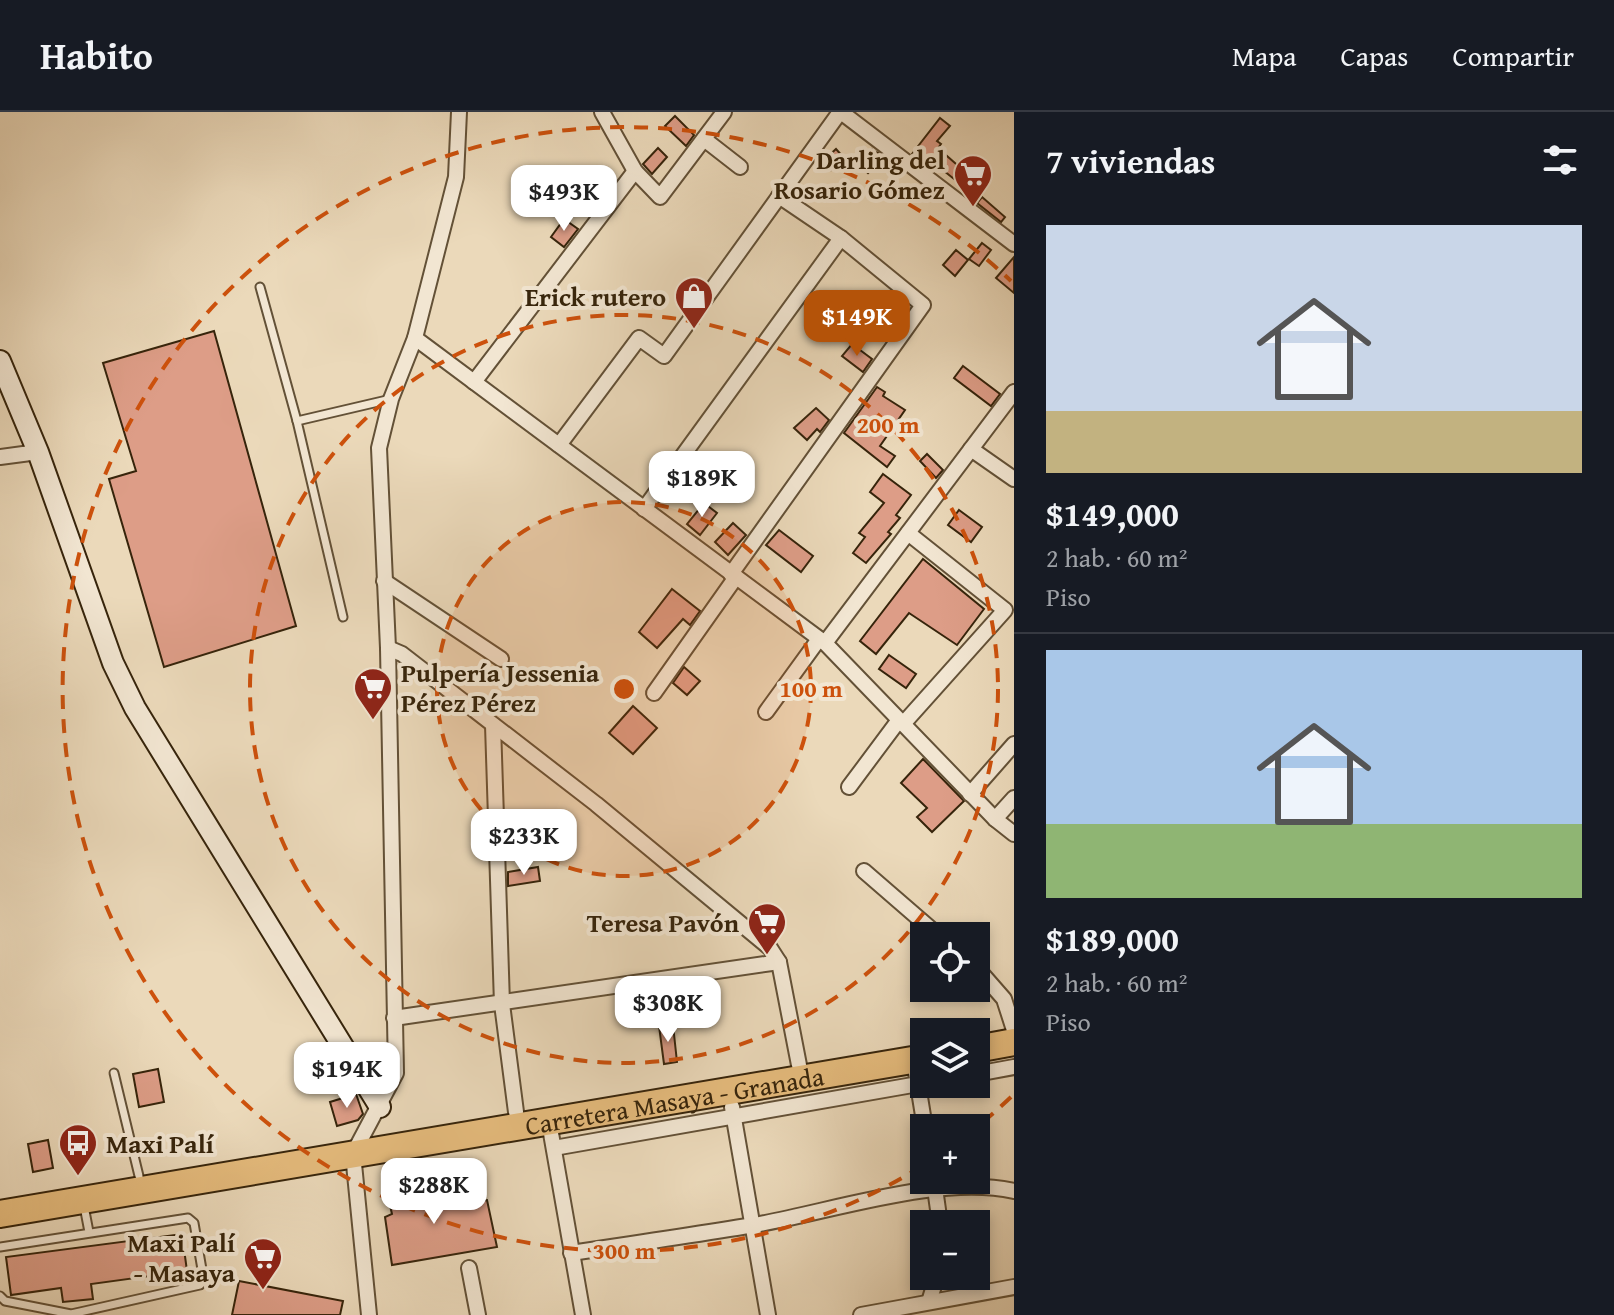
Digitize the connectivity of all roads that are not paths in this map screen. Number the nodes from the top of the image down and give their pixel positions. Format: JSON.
{"nodes":[{"id":1,"x":459,"y":112,"type":"edge"},
{"id":2,"x":602,"y":112,"type":"edge"},
{"id":3,"x":724,"y":112,"type":"edge"},
{"id":4,"x":840,"y":112,"type":"edge"},
{"id":5,"x":704,"y":139,"type":"junction"},
{"id":6,"x":740,"y":167,"type":"dead end"},
{"id":7,"x":635,"y":171,"type":"junction"},
{"id":8,"x":779,"y":196,"type":"junction"},
{"id":9,"x":841,"y":238,"type":"junction"},
{"id":10,"x":1014,"y":244,"type":"edge"},
{"id":11,"x":260,"y":287,"type":"dead end"},
{"id":12,"x":415,"y":338,"type":"junction"},
{"id":13,"x":0,"y":361,"type":"edge"},
{"id":14,"x":474,"y":382,"type":"junction"},
{"id":15,"x":1014,"y":392,"type":"edge"},
{"id":16,"x":391,"y":399,"type":"junction"},
{"id":17,"x":297,"y":421,"type":"junction"},
{"id":18,"x":559,"y":445,"type":"junction"},
{"id":19,"x":971,"y":449,"type":"junction"},
{"id":20,"x":38,"y":452,"type":"junction"},
{"id":21,"x":0,"y":457,"type":"edge"},
{"id":22,"x":1014,"y":479,"type":"edge"},
{"id":23,"x":644,"y":509,"type":"junction"},
{"id":24,"x":908,"y":533,"type":"junction"},
{"id":25,"x":734,"y":576,"type":"junction"},
{"id":26,"x":384,"y":581,"type":"junction"},
{"id":27,"x":343,"y":617,"type":"dead end"},
{"id":28,"x":822,"y":641,"type":"junction"},
{"id":29,"x":388,"y":648,"type":"junction"},
{"id":30,"x":501,"y":659,"type":"dead end"},
{"id":31,"x":654,"y":693,"type":"dead end"},
{"id":32,"x":766,"y":712,"type":"dead end"},
{"id":33,"x":901,"y":722,"type":"junction"},
{"id":34,"x":493,"y":725,"type":"junction"},
{"id":35,"x":1014,"y":744,"type":"edge"},
{"id":36,"x":849,"y":787,"type":"dead end"},
{"id":37,"x":970,"y":794,"type":"junction"},
{"id":38,"x":1014,"y":798,"type":"edge"},
{"id":39,"x":995,"y":819,"type":"junction"},
{"id":40,"x":1014,"y":834,"type":"edge"},
{"id":41,"x":864,"y":871,"type":"dead end"},
{"id":42,"x":923,"y":922,"type":"edge"},
{"id":43,"x":779,"y":962,"type":"junction"},
{"id":44,"x":990,"y":983,"type":"edge"},
{"id":45,"x":502,"y":1004,"type":"junction"},
{"id":46,"x":394,"y":1018,"type":"junction"},
{"id":47,"x":1014,"y":1030,"type":"edge"},
{"id":48,"x":990,"y":1034,"type":"edge"},
{"id":49,"x":1014,"y":1042,"type":"edge"},
{"id":50,"x":990,"y":1046,"type":"edge"},
{"id":51,"x":799,"y":1065,"type":"junction"},
{"id":52,"x":910,"y":1066,"type":"edge"},
{"id":53,"x":1014,"y":1067,"type":"edge"},
{"id":54,"x":910,"y":1068,"type":"edge"},
{"id":55,"x":990,"y":1071,"type":"edge"},
{"id":56,"x":114,"y":1073,"type":"dead end"},
{"id":57,"x":732,"y":1102,"type":"junction"},
{"id":58,"x":380,"y":1107,"type":"junction"},
{"id":59,"x":516,"y":1112,"type":"junction"},
{"id":60,"x":549,"y":1122,"type":"junction"},
{"id":61,"x":357,"y":1145,"type":"junction"},
{"id":62,"x":554,"y":1148,"type":"junction"},
{"id":63,"x":139,"y":1176,"type":"junction"},
{"id":64,"x":990,"y":1187,"type":"edge"},
{"id":65,"x":910,"y":1190,"type":"edge"},
{"id":66,"x":1014,"y":1191,"type":"edge"},
{"id":67,"x":0,"y":1200,"type":"edge"},
{"id":68,"x":83,"y":1200,"type":"junction"},
{"id":69,"x":0,"y":1214,"type":"edge"},
{"id":70,"x":754,"y":1225,"type":"junction"},
{"id":71,"x":89,"y":1232,"type":"junction"},
{"id":72,"x":0,"y":1247,"type":"edge"},
{"id":73,"x":571,"y":1253,"type":"junction"},
{"id":74,"x":469,"y":1268,"type":"dead end"},
{"id":75,"x":1014,"y":1287,"type":"edge"},
{"id":76,"x":933,"y":1290,"type":"edge"},
{"id":77,"x":0,"y":1296,"type":"edge"},
{"id":78,"x":929,"y":1302,"type":"junction"},
{"id":79,"x":369,"y":1315,"type":"edge"},
{"id":80,"x":478,"y":1315,"type":"edge"},
{"id":81,"x":583,"y":1315,"type":"edge"},
{"id":82,"x":768,"y":1315,"type":"edge"},
{"id":83,"x":861,"y":1315,"type":"edge"}],
"edges":[{"from":1,"to":12,"type":"street"},
{"from":2,"to":7,"type":"street"},
{"from":3,"to":5,"type":"street"},
{"from":4,"to":8,"type":"street"},
{"from":4,"to":10,"type":"street"},
{"from":5,"to":6,"type":"street"},
{"from":5,"to":7,"type":"street"},
{"from":7,"to":14,"type":"street"},
{"from":8,"to":9,"type":"street"},
{"from":8,"to":18,"type":"street"},
{"from":9,"to":23,"type":"street"},
{"from":9,"to":25,"type":"street"},
{"from":11,"to":17,"type":"lane"},
{"from":12,"to":14,"type":"street"},
{"from":12,"to":16,"type":"street"},
{"from":13,"to":20,"type":"street"},
{"from":14,"to":18,"type":"street"},
{"from":15,"to":19,"type":"street"},
{"from":16,"to":17,"type":"lane"},
{"from":16,"to":26,"type":"street"},
{"from":17,"to":27,"type":"lane"},
{"from":18,"to":23,"type":"street"},
{"from":19,"to":22,"type":"street"},
{"from":19,"to":24,"type":"street"},
{"from":20,"to":21,"type":"street"},
{"from":20,"to":58,"type":"street"},
{"from":23,"to":25,"type":"street"},
{"from":24,"to":28,"type":"street"},
{"from":24,"to":33,"type":"street"},
{"from":25,"to":28,"type":"street"},
{"from":25,"to":31,"type":"street"},
{"from":26,"to":29,"type":"street"},
{"from":26,"to":30,"type":"street"},
{"from":28,"to":32,"type":"street"},
{"from":28,"to":33,"type":"street"},
{"from":29,"to":34,"type":"street"},
{"from":29,"to":46,"type":"street"},
{"from":33,"to":36,"type":"street"},
{"from":33,"to":37,"type":"street"},
{"from":34,"to":43,"type":"street"},
{"from":34,"to":45,"type":"street"},
{"from":35,"to":37,"type":"street"},
{"from":37,"to":39,"type":"street"},
{"from":38,"to":39,"type":"street"},
{"from":39,"to":40,"type":"street"},
{"from":41,"to":42,"type":"street"},
{"from":43,"to":45,"type":"street"},
{"from":43,"to":51,"type":"street"},
{"from":44,"to":47,"type":"street"},
{"from":45,"to":46,"type":"street"},
{"from":45,"to":59,"type":"street"},
{"from":46,"to":58,"type":"street"},
{"from":47,"to":48,"type":"highway"},
{"from":49,"to":50,"type":"highway"},
{"from":51,"to":52,"type":"highway","name":"Carretera Masaya - Granada"},
{"from":51,"to":59,"type":"highway","name":"Carretera Masaya - Granada"},
{"from":53,"to":55,"type":"street"},
{"from":54,"to":57,"type":"highway","name":"Carretera Masaya - Granada"},
{"from":56,"to":63,"type":"lane"},
{"from":57,"to":60,"type":"highway","name":"Carretera Masaya - Granada"},
{"from":57,"to":62,"type":"street"},
{"from":57,"to":70,"type":"street"},
{"from":58,"to":61,"type":"street"},
{"from":59,"to":61,"type":"highway","name":"Carretera Masaya - Granada"},
{"from":60,"to":61,"type":"highway","name":"Carretera Masaya - Granada"},
{"from":60,"to":62,"type":"street"},
{"from":61,"to":63,"type":"highway","name":"Carretera Masaya - Granada"},
{"from":61,"to":68,"type":"highway","name":"Carretera Masaya - Granada"},
{"from":61,"to":79,"type":"street"},
{"from":62,"to":73,"type":"street"},
{"from":63,"to":67,"type":"highway","name":"Carretera Masaya - Granada"},
{"from":64,"to":66,"type":"street"},
{"from":65,"to":70,"type":"street"},
{"from":68,"to":69,"type":"highway","name":"Carretera Masaya - Granada"},
{"from":68,"to":71,"type":"lane"},
{"from":70,"to":73,"type":"street"},
{"from":70,"to":82,"type":"street"},
{"from":71,"to":72,"type":"lane"},
{"from":71,"to":77,"type":"lane"},
{"from":73,"to":81,"type":"street"},
{"from":74,"to":80,"type":"street"},
{"from":75,"to":78,"type":"street"},
{"from":76,"to":78,"type":"street"},
{"from":78,"to":83,"type":"street"}]}
